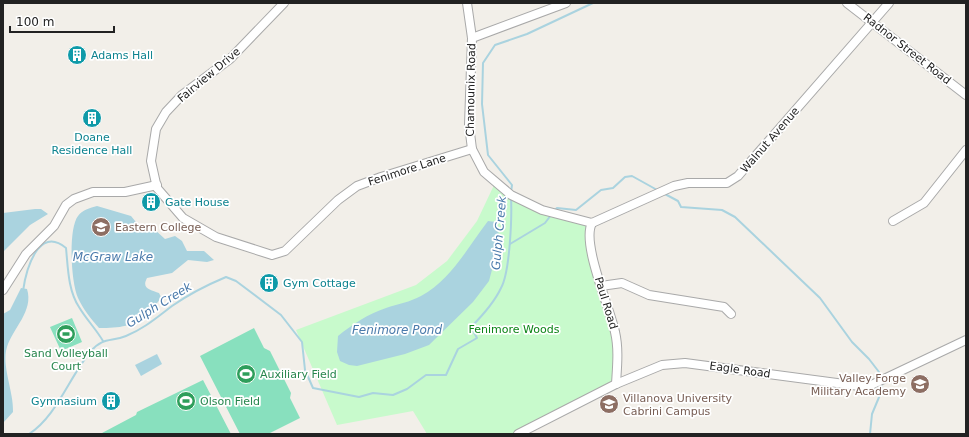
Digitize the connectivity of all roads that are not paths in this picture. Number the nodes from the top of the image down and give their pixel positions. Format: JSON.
{"nodes":[{"id":1,"x":284,"y":3,"type":"edge"},
{"id":2,"x":467,"y":3,"type":"edge"},
{"id":3,"x":566,"y":3,"type":"edge"},
{"id":4,"x":848,"y":3,"type":"edge"},
{"id":5,"x":889,"y":3,"type":"edge"},
{"id":6,"x":872,"y":22,"type":"junction"},
{"id":7,"x":472,"y":38,"type":"junction"},
{"id":8,"x":966,"y":95,"type":"edge"},
{"id":9,"x":472,"y":150,"type":"junction"},
{"id":10,"x":966,"y":150,"type":"edge"},
{"id":11,"x":157,"y":186,"type":"junction"},
{"id":12,"x":892,"y":221,"type":"dead end"},
{"id":13,"x":592,"y":223,"type":"junction"},
{"id":14,"x":272,"y":255,"type":"joint"},
{"id":15,"x":601,"y":286,"type":"junction"},
{"id":16,"x":3,"y":290,"type":"edge"},
{"id":17,"x":731,"y":314,"type":"dead end"},
{"id":18,"x":966,"y":340,"type":"edge"},
{"id":19,"x":616,"y":384,"type":"junction"},
{"id":20,"x":518,"y":434,"type":"edge"}],
"edges":[{"from":1,"to":11,"type":"street","name":"Fairview Drive"},
{"from":2,"to":7,"type":"street","name":"Chamounix Road"},
{"from":3,"to":7,"type":"street"},
{"from":4,"to":6,"type":"street","name":"Radnor Street Road"},
{"from":5,"to":6,"type":"street","name":"Walnut Avenue"},
{"from":6,"to":8,"type":"street","name":"Radnor Street Road"},
{"from":6,"to":13,"type":"street","name":"Walnut Avenue"},
{"from":7,"to":9,"type":"street","name":"Chamounix Road"},
{"from":9,"to":13,"type":"street","name":"Chamounix Road"},
{"from":9,"to":14,"type":"street","name":"Fenimore Lane"},
{"from":10,"to":12,"type":"street"},
{"from":11,"to":14,"type":"street","name":"Fairview Drive"},
{"from":11,"to":16,"type":"street"},
{"from":13,"to":15,"type":"street","name":"Paul Road"},
{"from":15,"to":17,"type":"street"},
{"from":15,"to":19,"type":"street","name":"Paul Road"},
{"from":18,"to":19,"type":"street","name":"Eagle Road"},
{"from":19,"to":20,"type":"street","name":"Eagle Road"}]}
